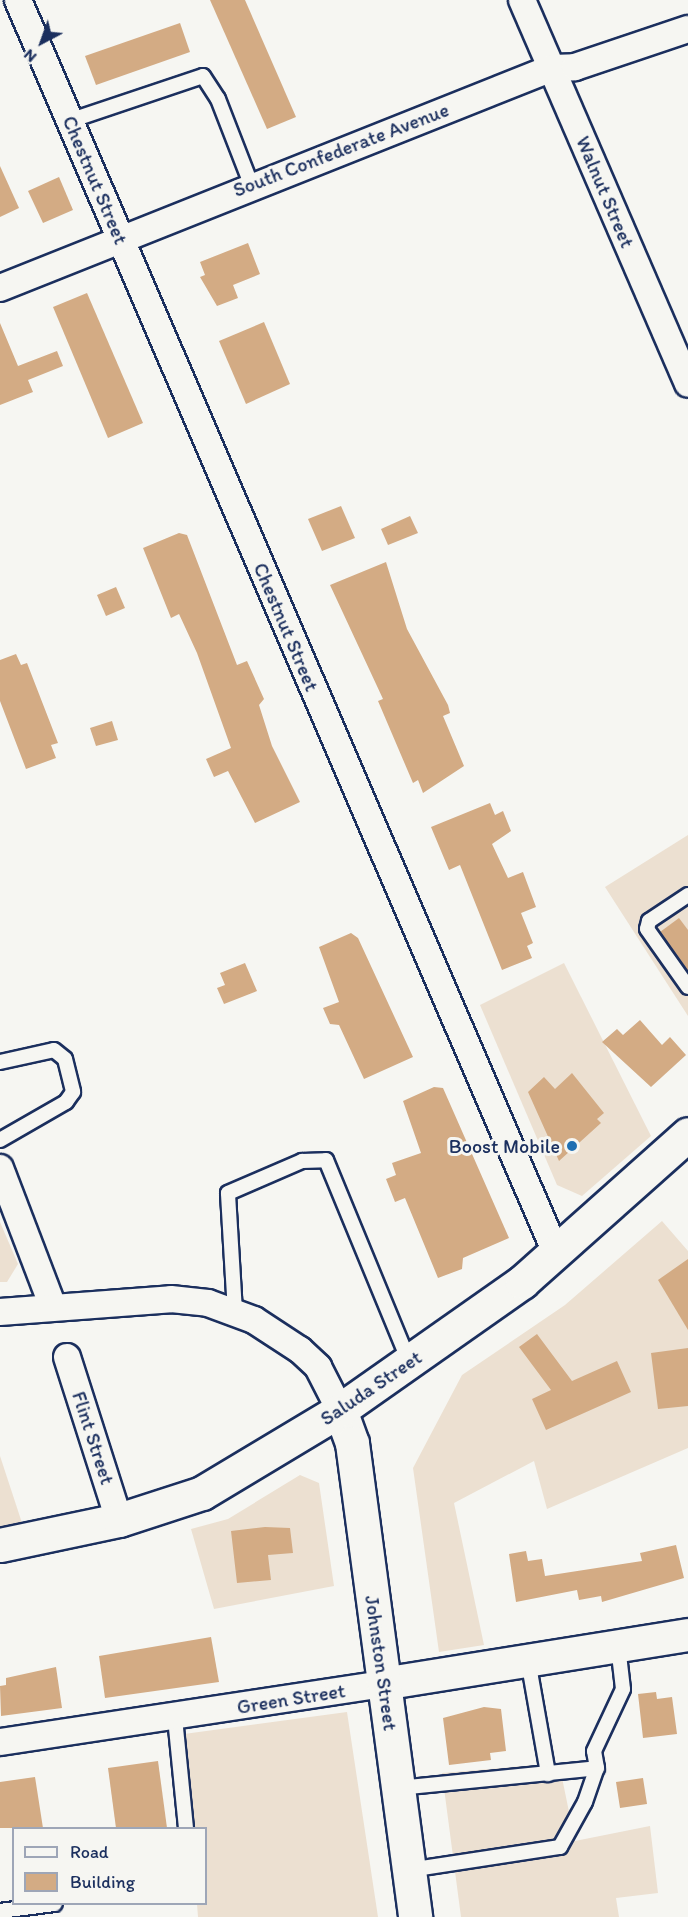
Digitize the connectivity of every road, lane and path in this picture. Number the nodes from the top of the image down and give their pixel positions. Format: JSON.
{"nodes":[{"id":1,"x":18,"y":0,"type":"edge"},
{"id":2,"x":522,"y":0,"type":"edge"},
{"id":3,"x":688,"y":29,"type":"edge"},
{"id":4,"x":552,"y":68,"type":"junction"},
{"id":5,"x":69,"y":121,"type":"junction"},
{"id":6,"x":251,"y":184,"type":"junction"},
{"id":7,"x":120,"y":238,"type":"junction"},
{"id":8,"x":0,"y":288,"type":"edge"},
{"id":9,"x":688,"y":384,"type":"edge"},
{"id":10,"x":688,"y":895,"type":"edge"},
{"id":11,"x":688,"y":987,"type":"edge"},
{"id":12,"x":0,"y":1062,"type":"edge"},
{"id":13,"x":688,"y":1134,"type":"edge"},
{"id":14,"x":0,"y":1140,"type":"edge"},
{"id":15,"x":0,"y":1168,"type":"edge"},
{"id":16,"x":556,"y":1253,"type":"junction"},
{"id":17,"x":53,"y":1307,"type":"junction"},
{"id":18,"x":0,"y":1311,"type":"edge"},
{"id":19,"x":235,"y":1312,"type":"junction"},
{"id":20,"x":67,"y":1357,"type":"dead end"},
{"id":21,"x":410,"y":1363,"type":"junction"},
{"id":22,"x":340,"y":1410,"type":"junction"},
{"id":23,"x":119,"y":1520,"type":"junction"},
{"id":24,"x":0,"y":1545,"type":"edge"},
{"id":25,"x":688,"y":1635,"type":"edge"},
{"id":26,"x":618,"y":1646,"type":"junction"},
{"id":27,"x":528,"y":1660,"type":"junction"},
{"id":28,"x":383,"y":1684,"type":"junction"},
{"id":29,"x":175,"y":1718,"type":"junction"},
{"id":30,"x":0,"y":1742,"type":"edge"},
{"id":31,"x":597,"y":1768,"type":"junction"},
{"id":32,"x":548,"y":1774,"type":"junction"},
{"id":33,"x":398,"y":1788,"type":"junction"},
{"id":34,"x":186,"y":1827,"type":"edge"},
{"id":35,"x":409,"y":1870,"type":"junction"},
{"id":36,"x":47,"y":1905,"type":"edge"},
{"id":37,"x":0,"y":1911,"type":"edge"},
{"id":38,"x":415,"y":1917,"type":"edge"}],
"edges":[{"from":1,"to":5,"type":"street","name":"Chestnut Street"},
{"from":2,"to":4,"type":"street","name":"Walnut Street"},
{"from":3,"to":4,"type":"street","name":"South Confederate Avenue"},
{"from":4,"to":6,"type":"street","name":"South Confederate Avenue"},
{"from":4,"to":9,"type":"street","name":"Walnut Street"},
{"from":5,"to":6,"type":"lane"},
{"from":5,"to":7,"type":"street","name":"Chestnut Street"},
{"from":6,"to":7,"type":"street","name":"South Confederate Avenue"},
{"from":7,"to":8,"type":"street","name":"South Confederate Avenue"},
{"from":7,"to":16,"type":"street","name":"Chestnut Street"},
{"from":10,"to":11,"type":"lane"},
{"from":12,"to":14,"type":"lane"},
{"from":13,"to":16,"type":"main road","name":"Saluda Street"},
{"from":15,"to":17,"type":"street"},
{"from":16,"to":21,"type":"main road","name":"Saluda Street"},
{"from":17,"to":18,"type":"street"},
{"from":17,"to":19,"type":"street"},
{"from":19,"to":21,"type":"lane"},
{"from":19,"to":22,"type":"street"},
{"from":20,"to":23,"type":"street","name":"Flint Street"},
{"from":21,"to":22,"type":"main road","name":"Saluda Street"},
{"from":22,"to":23,"type":"main road","name":"Saluda Street"},
{"from":22,"to":28,"type":"main road","name":"Johnston Street"},
{"from":23,"to":24,"type":"main road","name":"Saluda Street"},
{"from":25,"to":26,"type":"street","name":"Green Street"},
{"from":26,"to":27,"type":"street","name":"Green Street"},
{"from":26,"to":31,"type":"lane"},
{"from":27,"to":28,"type":"street","name":"Green Street"},
{"from":27,"to":32,"type":"lane"},
{"from":28,"to":29,"type":"street","name":"Green Street"},
{"from":28,"to":33,"type":"main road","name":"Johnston Street"},
{"from":29,"to":30,"type":"street","name":"Green Street"},
{"from":29,"to":34,"type":"lane"},
{"from":31,"to":32,"type":"lane"},
{"from":31,"to":35,"type":"lane"},
{"from":32,"to":33,"type":"lane"},
{"from":33,"to":35,"type":"main road","name":"Johnston Street"},
{"from":35,"to":38,"type":"main road","name":"Johnston Street"},
{"from":36,"to":37,"type":"lane"}]}
